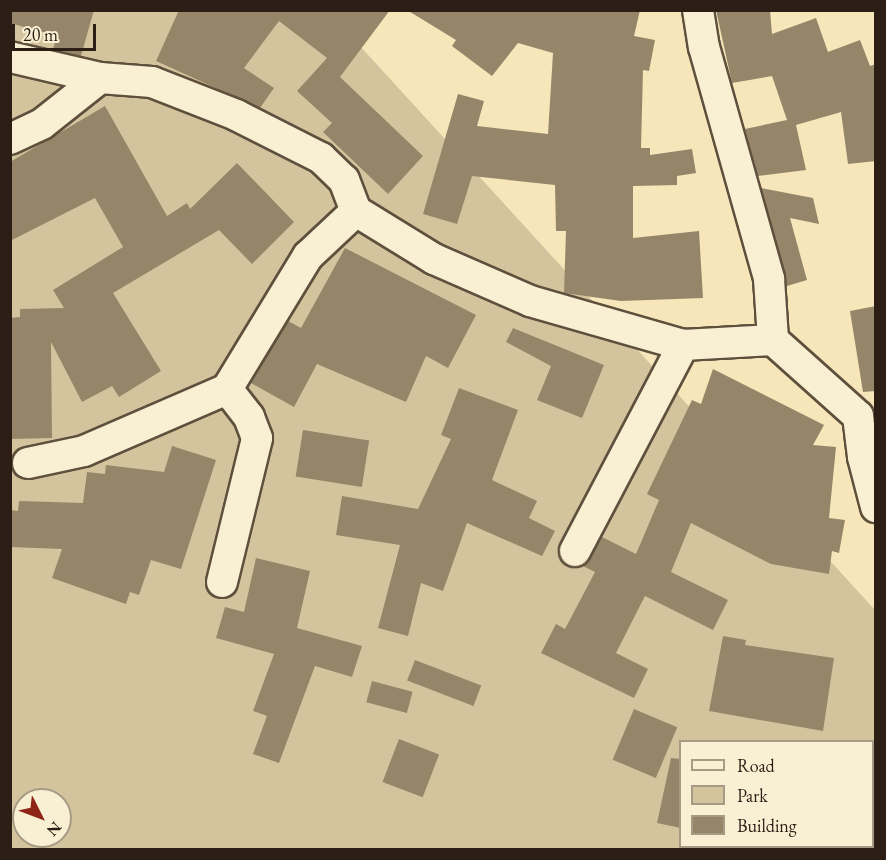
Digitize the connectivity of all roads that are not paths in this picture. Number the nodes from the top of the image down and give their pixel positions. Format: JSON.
{"nodes":[{"id":1,"x":698,"y":10,"type":"edge"},
{"id":2,"x":10,"y":57,"type":"edge"},
{"id":3,"x":100,"y":78,"type":"junction"},
{"id":4,"x":10,"y":139,"type":"edge"},
{"id":5,"x":356,"y":211,"type":"junction"},
{"id":6,"x":773,"y":340,"type":"junction"},
{"id":7,"x":683,"y":345,"type":"junction"},
{"id":8,"x":228,"y":389,"type":"junction"},
{"id":9,"x":28,"y":463,"type":"dead end"},
{"id":10,"x":876,"y":507,"type":"edge"},
{"id":11,"x":575,"y":551,"type":"dead end"},
{"id":12,"x":222,"y":582,"type":"dead end"}],
"edges":[{"from":1,"to":6,"type":"street"},
{"from":2,"to":3,"type":"street"},
{"from":3,"to":4,"type":"street"},
{"from":3,"to":5,"type":"street"},
{"from":5,"to":7,"type":"street"},
{"from":5,"to":8,"type":"street"},
{"from":6,"to":7,"type":"street"},
{"from":6,"to":10,"type":"street"},
{"from":7,"to":11,"type":"street"},
{"from":8,"to":9,"type":"street"},
{"from":8,"to":12,"type":"street"}]}
